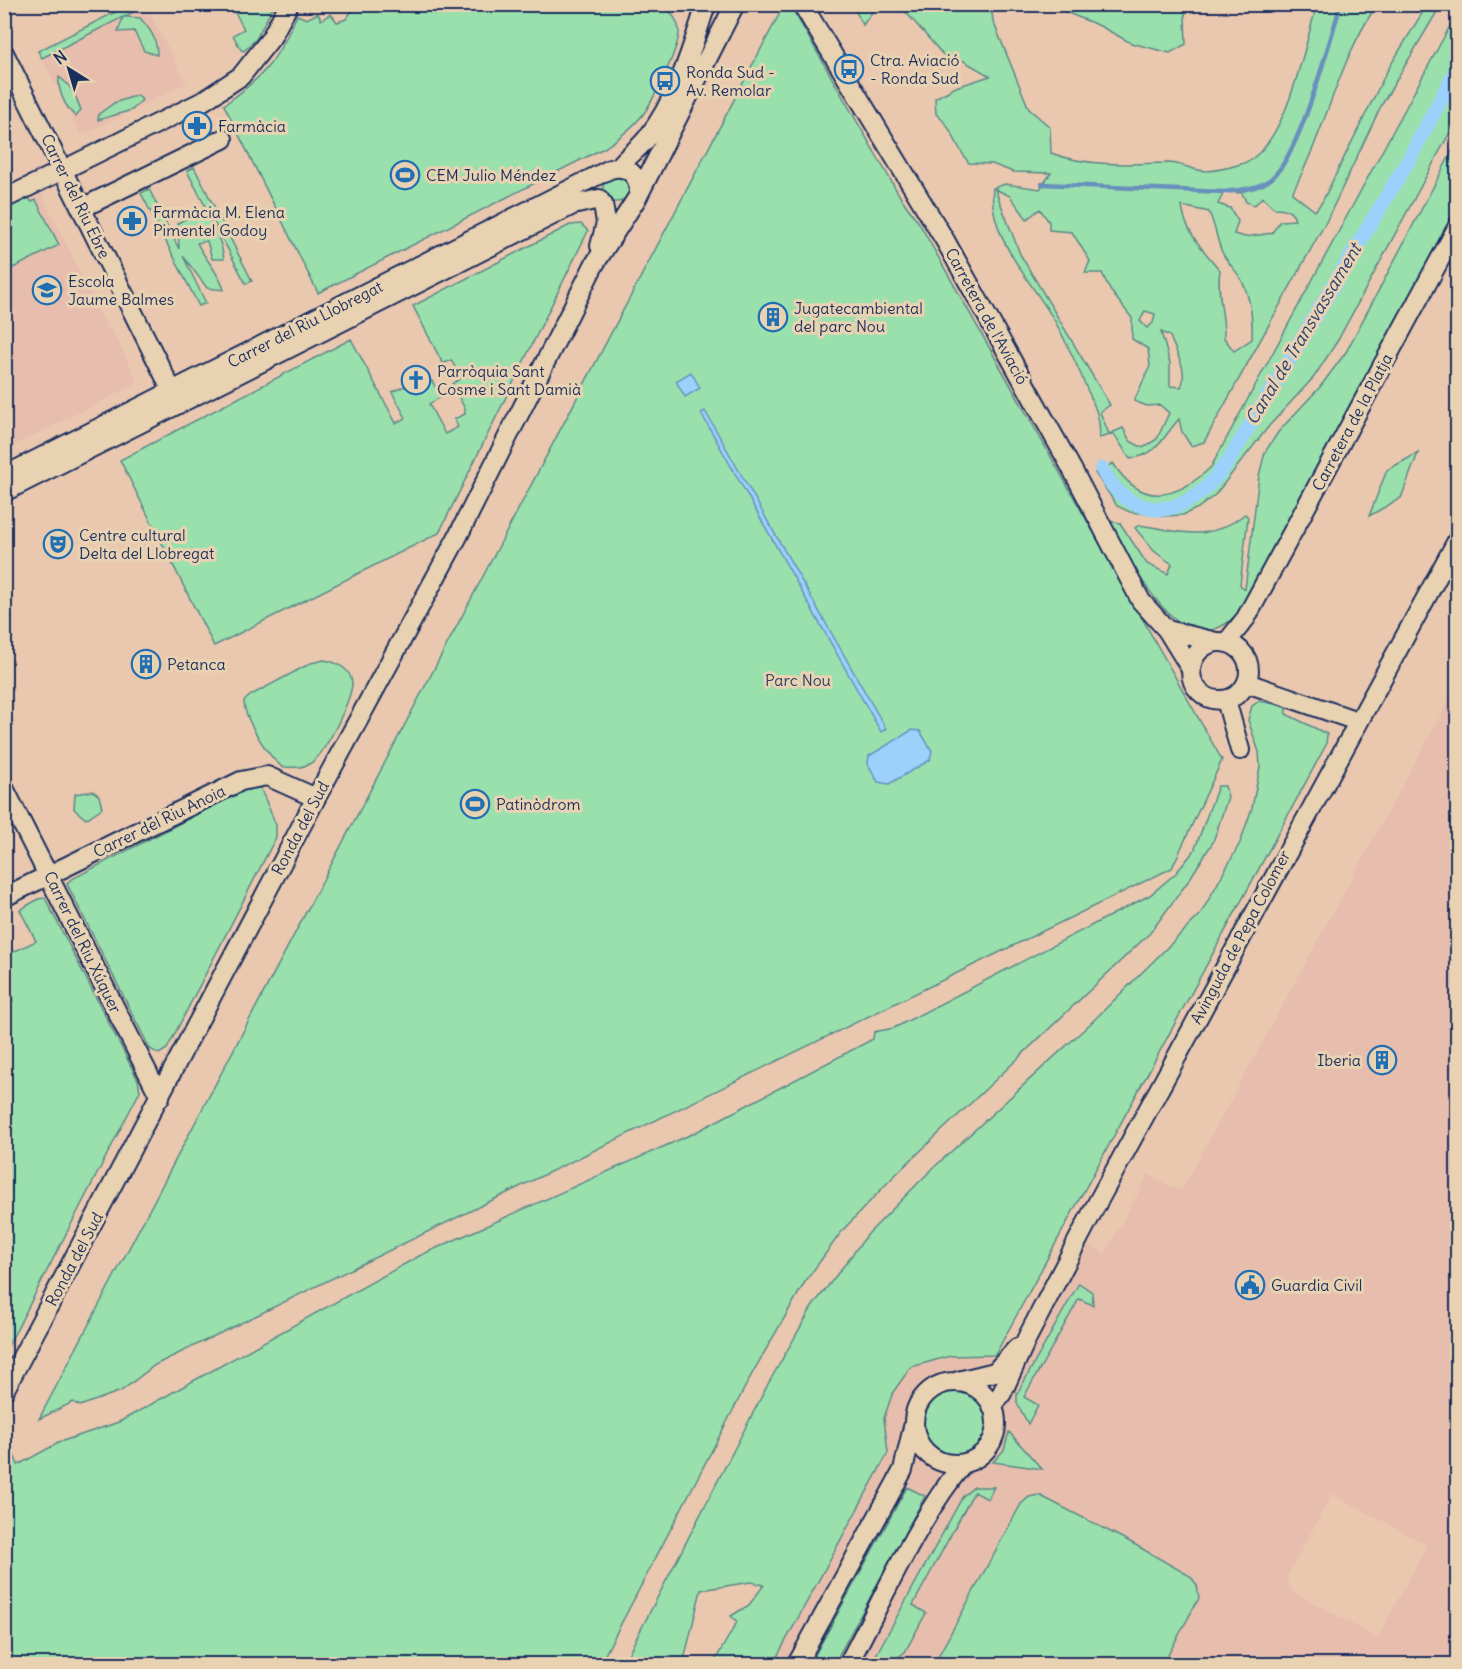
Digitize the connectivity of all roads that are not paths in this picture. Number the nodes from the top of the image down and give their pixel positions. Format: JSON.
{"nodes":[{"id":1,"x":289,"y":4,"type":"edge"},
{"id":2,"x":802,"y":5,"type":"edge"},
{"id":3,"x":700,"y":7,"type":"edge"},
{"id":4,"x":734,"y":8,"type":"edge"},
{"id":5,"x":4,"y":53,"type":"edge"},
{"id":6,"x":223,"y":139,"type":"dead end"},
{"id":7,"x":63,"y":170,"type":"junction"},
{"id":8,"x":612,"y":170,"type":"junction"},
{"id":9,"x":636,"y":198,"type":"junction"},
{"id":10,"x":4,"y":199,"type":"edge"},
{"id":11,"x":601,"y":201,"type":"junction"},
{"id":12,"x":82,"y":208,"type":"junction"},
{"id":13,"x":1458,"y":226,"type":"edge"},
{"id":14,"x":594,"y":265,"type":"junction"},
{"id":15,"x":175,"y":397,"type":"junction"},
{"id":16,"x":4,"y":476,"type":"edge"},
{"id":17,"x":4,"y":492,"type":"edge"},
{"id":18,"x":1458,"y":539,"type":"edge"},
{"id":19,"x":1246,"y":618,"type":"junction"},
{"id":20,"x":1167,"y":630,"type":"junction"},
{"id":21,"x":1221,"y":643,"type":"junction"},
{"id":22,"x":1243,"y":653,"type":"junction"},
{"id":23,"x":1191,"y":669,"type":"junction"},
{"id":24,"x":1247,"y":683,"type":"junction"},
{"id":25,"x":1226,"y":700,"type":"junction"},
{"id":26,"x":1357,"y":721,"type":"junction"},
{"id":27,"x":1240,"y":750,"type":"dead end"},
{"id":28,"x":4,"y":788,"type":"edge"},
{"id":29,"x":316,"y":798,"type":"junction"},
{"id":30,"x":50,"y":875,"type":"junction"},
{"id":31,"x":4,"y":897,"type":"edge"},
{"id":32,"x":159,"y":1097,"type":"junction"},
{"id":33,"x":1027,"y":1338,"type":"junction"},
{"id":34,"x":943,"y":1383,"type":"junction"},
{"id":35,"x":4,"y":1391,"type":"edge"},
{"id":36,"x":992,"y":1407,"type":"junction"},
{"id":37,"x":913,"y":1427,"type":"junction"},
{"id":38,"x":964,"y":1463,"type":"junction"},
{"id":39,"x":852,"y":1663,"type":"edge"},
{"id":40,"x":797,"y":1665,"type":"edge"}],
"edges":[{"from":1,"to":7,"type":"street"},
{"from":2,"to":20,"type":"street","name":"Carretera de l'Aviació"},
{"from":3,"to":4,"type":"street","name":"Ronda del Sud"},
{"from":3,"to":8,"type":"street","name":"Ronda del Sud"},
{"from":4,"to":9,"type":"street","name":"Ronda del Sud"},
{"from":5,"to":7,"type":"street","name":"Carrer del Riu Ebre"},
{"from":6,"to":12,"type":"street"},
{"from":7,"to":10,"type":"street"},
{"from":7,"to":12,"type":"street","name":"Carrer del Riu Ebre"},
{"from":8,"to":9,"type":"street"},
{"from":8,"to":11,"type":"street"},
{"from":8,"to":15,"type":"street","name":"Carrer del Riu Llobregat"},
{"from":9,"to":11,"type":"street"},
{"from":9,"to":14,"type":"street","name":"Ronda del Sud"},
{"from":11,"to":14,"type":"street","name":"Ronda del Sud"},
{"from":11,"to":15,"type":"street","name":"Carrer del Riu Llobregat"},
{"from":12,"to":15,"type":"street","name":"Carrer del Riu Ebre"},
{"from":13,"to":19,"type":"street","name":"Carretera de la Platja"},
{"from":14,"to":29,"type":"street","name":"Ronda del Sud"},
{"from":15,"to":16,"type":"street","name":"Carrer del Riu Llobregat"},
{"from":15,"to":17,"type":"street","name":"Carrer del Riu Llobregat"},
{"from":18,"to":26,"type":"street","name":"Avinguda de Pepa Colomer"},
{"from":19,"to":21,"type":"street","name":"Carretera de la Platja"},
{"from":19,"to":22,"type":"street","name":"Carretera de la Platja"},
{"from":20,"to":21,"type":"street"},
{"from":20,"to":23,"type":"street","name":"Carretera de l'Aviació"},
{"from":21,"to":22,"type":"street"},
{"from":21,"to":23,"type":"street"},
{"from":22,"to":24,"type":"street"},
{"from":23,"to":25,"type":"street"},
{"from":24,"to":25,"type":"street"},
{"from":24,"to":26,"type":"street"},
{"from":25,"to":27,"type":"street"},
{"from":26,"to":33,"type":"street","name":"Avinguda de Pepa Colomer"},
{"from":28,"to":30,"type":"street","name":"Carrer del Riu Xúquer"},
{"from":29,"to":30,"type":"street","name":"Carrer del Riu Anoia"},
{"from":29,"to":32,"type":"street","name":"Ronda del Sud"},
{"from":30,"to":31,"type":"street","name":"Carrer del Riu Anoia"},
{"from":30,"to":32,"type":"street","name":"Carrer del Riu Xúquer"},
{"from":32,"to":35,"type":"street","name":"Ronda del Sud"},
{"from":33,"to":34,"type":"street","name":"Avinguda de Pepa Colomer"},
{"from":33,"to":36,"type":"street","name":"Avinguda de Pepa Colomer"},
{"from":34,"to":36,"type":"street"},
{"from":34,"to":37,"type":"street"},
{"from":36,"to":38,"type":"street"},
{"from":37,"to":38,"type":"street"},
{"from":37,"to":40,"type":"street"},
{"from":38,"to":39,"type":"street"}]}
